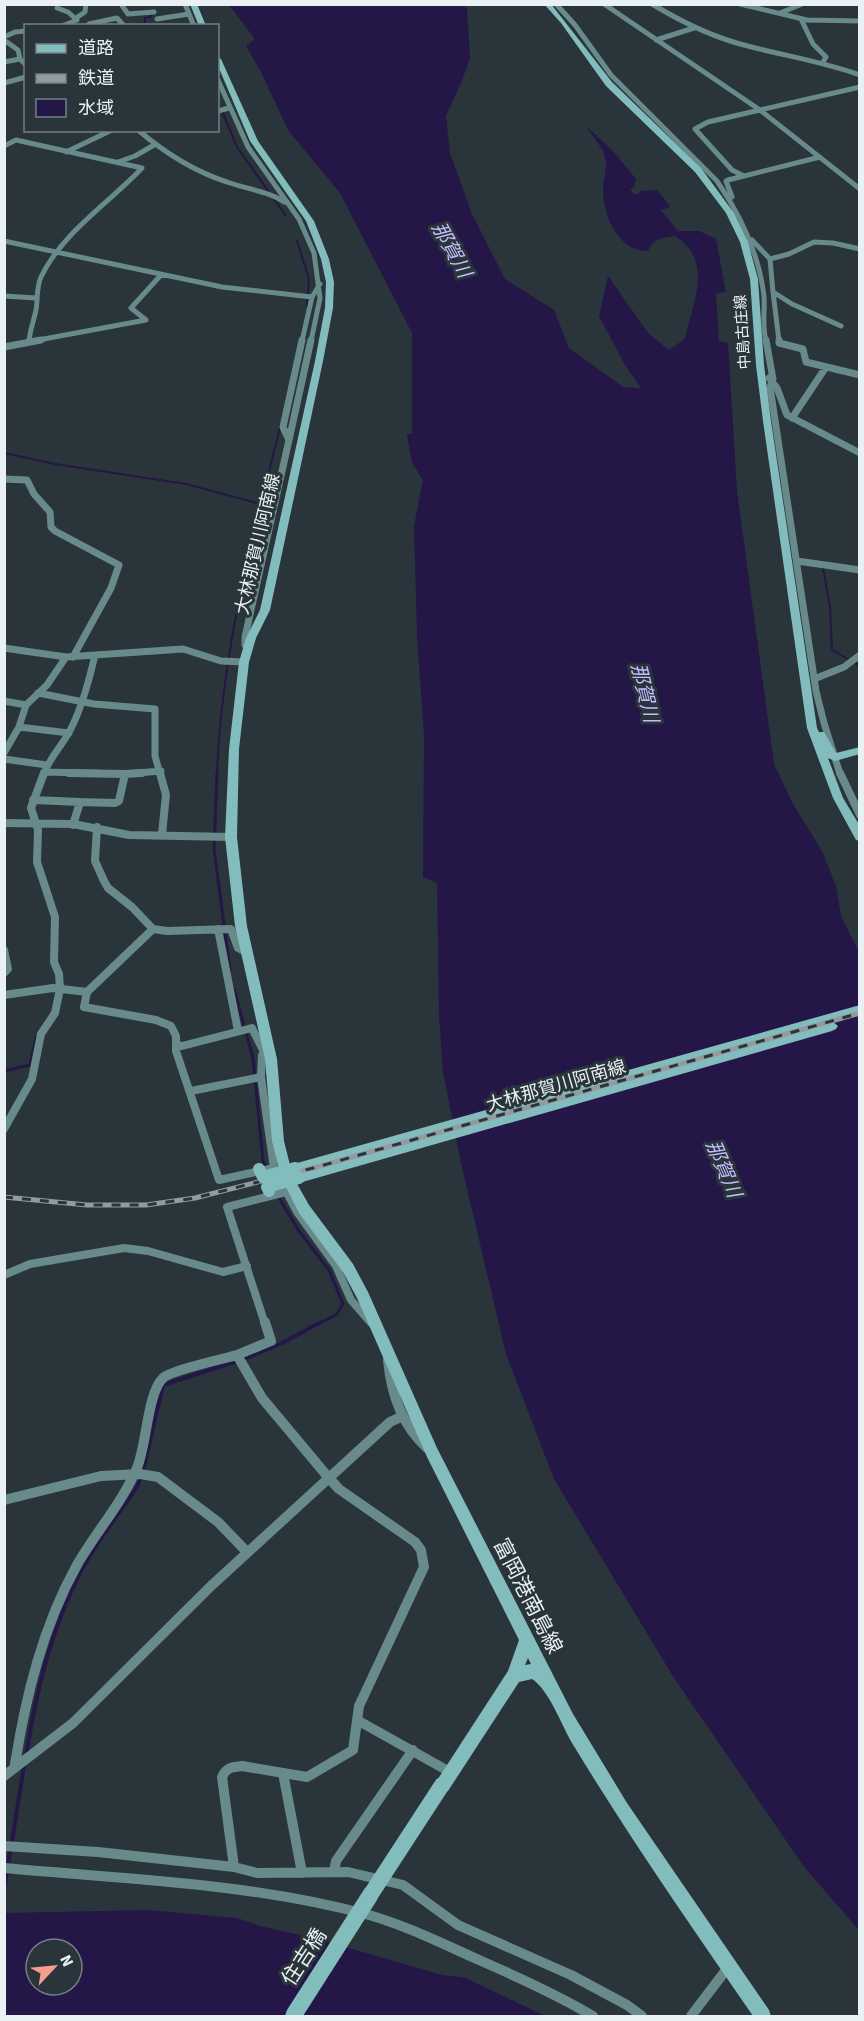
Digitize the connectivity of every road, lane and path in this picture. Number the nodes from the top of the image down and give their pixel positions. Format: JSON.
{"nodes":[{"id":1,"x":87,"y":4,"type":"edge"},
{"id":2,"x":121,"y":4,"type":"edge"},
{"id":3,"x":152,"y":4,"type":"edge"},
{"id":4,"x":185,"y":4,"type":"edge"},
{"id":5,"x":193,"y":4,"type":"edge"},
{"id":6,"x":546,"y":4,"type":"edge"},
{"id":7,"x":556,"y":4,"type":"edge"},
{"id":8,"x":604,"y":4,"type":"edge"},
{"id":9,"x":652,"y":4,"type":"edge"},
{"id":10,"x":740,"y":4,"type":"edge"},
{"id":11,"x":799,"y":5,"type":"edge"},
{"id":12,"x":57,"y":6,"type":"edge"},
{"id":13,"x":154,"y":12,"type":"junction"},
{"id":14,"x":189,"y":14,"type":"junction"},
{"id":15,"x":780,"y":14,"type":"junction"},
{"id":16,"x":76,"y":19,"type":"junction"},
{"id":17,"x":157,"y":19,"type":"junction"},
{"id":18,"x":801,"y":19,"type":"junction"},
{"id":19,"x":860,"y":21,"type":"edge"},
{"id":20,"x":65,"y":24,"type":"edge"},
{"id":21,"x":67,"y":24,"type":"edge"},
{"id":22,"x":88,"y":24,"type":"edge"},
{"id":23,"x":94,"y":24,"type":"edge"},
{"id":24,"x":122,"y":24,"type":"edge"},
{"id":25,"x":158,"y":24,"type":"edge"},
{"id":26,"x":193,"y":24,"type":"edge"},
{"id":27,"x":202,"y":24,"type":"edge"},
{"id":28,"x":694,"y":28,"type":"junction"},
{"id":29,"x":24,"y":31,"type":"edge"},
{"id":30,"x":4,"y":38,"type":"edge"},
{"id":31,"x":656,"y":40,"type":"junction"},
{"id":32,"x":20,"y":58,"type":"junction"},
{"id":33,"x":219,"y":61,"type":"edge"},
{"id":34,"x":4,"y":62,"type":"edge"},
{"id":35,"x":823,"y":62,"type":"junction"},
{"id":36,"x":24,"y":63,"type":"edge"},
{"id":37,"x":860,"y":75,"type":"edge"},
{"id":38,"x":24,"y":78,"type":"edge"},
{"id":39,"x":4,"y":83,"type":"edge"},
{"id":40,"x":219,"y":83,"type":"edge"},
{"id":41,"x":860,"y":87,"type":"edge"},
{"id":42,"x":631,"y":105,"type":"junction"},
{"id":43,"x":219,"y":106,"type":"edge"},
{"id":44,"x":227,"y":109,"type":"junction"},
{"id":45,"x":760,"y":110,"type":"junction"},
{"id":46,"x":219,"y":111,"type":"edge"},
{"id":47,"x":658,"y":120,"type":"junction"},
{"id":48,"x":108,"y":132,"type":"edge"},
{"id":49,"x":140,"y":132,"type":"edge"},
{"id":50,"x":154,"y":145,"type":"junction"},
{"id":51,"x":4,"y":146,"type":"edge"},
{"id":52,"x":66,"y":152,"type":"junction"},
{"id":53,"x":820,"y":157,"type":"junction"},
{"id":54,"x":118,"y":162,"type":"junction"},
{"id":55,"x":744,"y":176,"type":"junction"},
{"id":56,"x":860,"y":179,"type":"edge"},
{"id":57,"x":850,"y":182,"type":"junction"},
{"id":58,"x":860,"y":189,"type":"edge"},
{"id":59,"x":732,"y":201,"type":"junction"},
{"id":60,"x":287,"y":203,"type":"junction"},
{"id":61,"x":737,"y":227,"type":"junction"},
{"id":62,"x":752,"y":240,"type":"junction"},
{"id":63,"x":4,"y":241,"type":"edge"},
{"id":64,"x":860,"y":249,"type":"edge"},
{"id":65,"x":58,"y":252,"type":"junction"},
{"id":66,"x":325,"y":259,"type":"junction"},
{"id":67,"x":770,"y":259,"type":"junction"},
{"id":68,"x":161,"y":274,"type":"junction"},
{"id":69,"x":319,"y":282,"type":"junction"},
{"id":70,"x":773,"y":291,"type":"junction"},
{"id":71,"x":4,"y":296,"type":"edge"},
{"id":72,"x":312,"y":297,"type":"junction"},
{"id":73,"x":36,"y":298,"type":"junction"},
{"id":74,"x":841,"y":326,"type":"dead end"},
{"id":75,"x":760,"y":330,"type":"junction"},
{"id":76,"x":29,"y":342,"type":"junction"},
{"id":77,"x":4,"y":347,"type":"edge"},
{"id":78,"x":760,"y":365,"type":"junction"},
{"id":79,"x":826,"y":367,"type":"junction"},
{"id":80,"x":860,"y":375,"type":"edge"},
{"id":81,"x":771,"y":381,"type":"junction"},
{"id":82,"x":792,"y":418,"type":"junction"},
{"id":83,"x":290,"y":440,"type":"junction"},
{"id":84,"x":860,"y":453,"type":"edge"},
{"id":85,"x":4,"y":479,"type":"edge"},
{"id":86,"x":798,"y":561,"type":"junction"},
{"id":87,"x":860,"y":570,"type":"edge"},
{"id":88,"x":4,"y":648,"type":"edge"},
{"id":89,"x":248,"y":649,"type":"junction"},
{"id":90,"x":95,"y":655,"type":"junction"},
{"id":91,"x":860,"y":655,"type":"edge"},
{"id":92,"x":69,"y":657,"type":"junction"},
{"id":93,"x":240,"y":662,"type":"junction"},
{"id":94,"x":814,"y":679,"type":"junction"},
{"id":95,"x":38,"y":693,"type":"junction"},
{"id":96,"x":4,"y":701,"type":"edge"},
{"id":97,"x":81,"y":701,"type":"junction"},
{"id":98,"x":26,"y":705,"type":"junction"},
{"id":99,"x":19,"y":727,"type":"junction"},
{"id":100,"x":812,"y":728,"type":"junction"},
{"id":101,"x":69,"y":733,"type":"junction"},
{"id":102,"x":860,"y":750,"type":"edge"},
{"id":103,"x":4,"y":753,"type":"edge"},
{"id":104,"x":835,"y":757,"type":"junction"},
{"id":105,"x":4,"y":759,"type":"edge"},
{"id":106,"x":46,"y":769,"type":"junction"},
{"id":107,"x":161,"y":771,"type":"junction"},
{"id":108,"x":125,"y":774,"type":"junction"},
{"id":109,"x":33,"y":800,"type":"junction"},
{"id":110,"x":80,"y":802,"type":"junction"},
{"id":111,"x":860,"y":816,"type":"edge"},
{"id":112,"x":34,"y":822,"type":"junction"},
{"id":113,"x":4,"y":823,"type":"edge"},
{"id":114,"x":73,"y":825,"type":"junction"},
{"id":115,"x":97,"y":827,"type":"junction"},
{"id":116,"x":162,"y":834,"type":"junction"},
{"id":117,"x":231,"y":837,"type":"junction"},
{"id":118,"x":860,"y":837,"type":"edge"},
{"id":119,"x":153,"y":929,"type":"junction"},
{"id":120,"x":218,"y":929,"type":"junction"},
{"id":121,"x":4,"y":950,"type":"edge"},
{"id":122,"x":246,"y":952,"type":"junction"},
{"id":123,"x":4,"y":973,"type":"edge"},
{"id":124,"x":60,"y":989,"type":"junction"},
{"id":125,"x":87,"y":992,"type":"junction"},
{"id":126,"x":4,"y":995,"type":"edge"},
{"id":127,"x":860,"y":1010,"type":"edge"},
{"id":128,"x":860,"y":1018,"type":"edge"},
{"id":129,"x":243,"y":1030,"type":"junction"},
{"id":130,"x":177,"y":1045,"type":"junction"},
{"id":131,"x":266,"y":1050,"type":"junction"},
{"id":132,"x":255,"y":1077,"type":"junction"},
{"id":133,"x":191,"y":1091,"type":"junction"},
{"id":134,"x":4,"y":1129,"type":"edge"},
{"id":135,"x":331,"y":1163,"type":"junction"},
{"id":136,"x":263,"y":1170,"type":"junction"},
{"id":137,"x":294,"y":1179,"type":"junction"},
{"id":138,"x":247,"y":1266,"type":"junction"},
{"id":139,"x":4,"y":1275,"type":"edge"},
{"id":140,"x":387,"y":1354,"type":"junction"},
{"id":141,"x":239,"y":1358,"type":"junction"},
{"id":142,"x":403,"y":1416,"type":"junction"},
{"id":143,"x":432,"y":1452,"type":"junction"},
{"id":144,"x":141,"y":1474,"type":"junction"},
{"id":145,"x":328,"y":1477,"type":"junction"},
{"id":146,"x":4,"y":1500,"type":"edge"},
{"id":147,"x":247,"y":1552,"type":"junction"},
{"id":148,"x":527,"y":1638,"type":"junction"},
{"id":149,"x":514,"y":1675,"type":"junction"},
{"id":150,"x":546,"y":1679,"type":"junction"},
{"id":151,"x":357,"y":1720,"type":"junction"},
{"id":152,"x":413,"y":1750,"type":"junction"},
{"id":153,"x":22,"y":1760,"type":"junction"},
{"id":154,"x":283,"y":1773,"type":"junction"},
{"id":155,"x":4,"y":1776,"type":"edge"},
{"id":156,"x":446,"y":1778,"type":"junction"},
{"id":157,"x":4,"y":1846,"type":"edge"},
{"id":158,"x":234,"y":1867,"type":"junction"},
{"id":159,"x":4,"y":1868,"type":"edge"},
{"id":160,"x":334,"y":1872,"type":"junction"},
{"id":161,"x":302,"y":1873,"type":"junction"},
{"id":162,"x":356,"y":1918,"type":"junction"},
{"id":163,"x":729,"y":1966,"type":"junction"},
{"id":164,"x":293,"y":2016,"type":"edge"},
{"id":165,"x":593,"y":2016,"type":"edge"},
{"id":166,"x":642,"y":2016,"type":"edge"},
{"id":167,"x":691,"y":2016,"type":"edge"},
{"id":168,"x":763,"y":2016,"type":"edge"}],
"edges":[{"from":1,"to":16,"type":"street"},
{"from":2,"to":13,"type":"street"},
{"from":3,"to":13,"type":"street"},
{"from":4,"to":14,"type":"street"},
{"from":5,"to":27,"type":"main road"},
{"from":6,"to":42,"type":"main road","name":"中島古庄線"},
{"from":7,"to":47,"type":"street"},
{"from":8,"to":31,"type":"street"},
{"from":9,"to":28,"type":"street"},
{"from":10,"to":15,"type":"street"},
{"from":11,"to":15,"type":"street"},
{"from":12,"to":16,"type":"street"},
{"from":12,"to":20,"type":"street"},
{"from":13,"to":17,"type":"street"},
{"from":14,"to":17,"type":"street"},
{"from":14,"to":26,"type":"street"},
{"from":15,"to":18,"type":"street"},
{"from":16,"to":21,"type":"street"},
{"from":16,"to":22,"type":"street"},
{"from":17,"to":25,"type":"street"},
{"from":18,"to":19,"type":"street"},
{"from":18,"to":35,"type":"street"},
{"from":23,"to":24,"type":"street"},
{"from":28,"to":31,"type":"street"},
{"from":28,"to":35,"type":"street"},
{"from":29,"to":30,"type":"street"},
{"from":30,"to":32,"type":"street"},
{"from":31,"to":45,"type":"street"},
{"from":32,"to":34,"type":"street"},
{"from":32,"to":36,"type":"street"},
{"from":33,"to":66,"type":"main road","name":"大林那賀川阿南線"},
{"from":35,"to":37,"type":"street"},
{"from":38,"to":39,"type":"street"},
{"from":40,"to":44,"type":"street"},
{"from":41,"to":45,"type":"street"},
{"from":42,"to":47,"type":"street"},
{"from":42,"to":61,"type":"main road","name":"中島古庄線"},
{"from":43,"to":44,"type":"street"},
{"from":44,"to":46,"type":"street"},
{"from":44,"to":60,"type":"street"},
{"from":45,"to":53,"type":"street"},
{"from":45,"to":55,"type":"street"},
{"from":47,"to":59,"type":"street"},
{"from":48,"to":52,"type":"street"},
{"from":49,"to":50,"type":"street"},
{"from":50,"to":54,"type":"street"},
{"from":50,"to":60,"type":"street"},
{"from":51,"to":52,"type":"street"},
{"from":52,"to":54,"type":"street"},
{"from":53,"to":55,"type":"street"},
{"from":53,"to":57,"type":"street"},
{"from":54,"to":65,"type":"street"},
{"from":55,"to":59,"type":"street"},
{"from":56,"to":57,"type":"street"},
{"from":57,"to":58,"type":"street"},
{"from":59,"to":62,"type":"street"},
{"from":60,"to":69,"type":"street"},
{"from":61,"to":62,"type":"street"},
{"from":61,"to":75,"type":"main road","name":"中島古庄線"},
{"from":62,"to":67,"type":"street"},
{"from":62,"to":75,"type":"street"},
{"from":63,"to":65,"type":"street"},
{"from":64,"to":67,"type":"street"},
{"from":65,"to":68,"type":"street"},
{"from":65,"to":73,"type":"street"},
{"from":66,"to":69,"type":"street"},
{"from":66,"to":89,"type":"main road","name":"大林那賀川阿南線"},
{"from":67,"to":70,"type":"street"},
{"from":68,"to":72,"type":"street"},
{"from":68,"to":76,"type":"street"},
{"from":69,"to":72,"type":"street"},
{"from":69,"to":83,"type":"street"},
{"from":70,"to":74,"type":"street"},
{"from":70,"to":79,"type":"street"},
{"from":71,"to":73,"type":"street"},
{"from":72,"to":83,"type":"street"},
{"from":73,"to":76,"type":"street"},
{"from":75,"to":78,"type":"main road","name":"中島古庄線"},
{"from":75,"to":81,"type":"street"},
{"from":76,"to":77,"type":"street"},
{"from":78,"to":81,"type":"street"},
{"from":78,"to":100,"type":"main road","name":"中島古庄線"},
{"from":79,"to":80,"type":"street"},
{"from":79,"to":82,"type":"street"},
{"from":81,"to":82,"type":"street"},
{"from":81,"to":86,"type":"street"},
{"from":82,"to":84,"type":"street"},
{"from":83,"to":89,"type":"street"},
{"from":85,"to":92,"type":"street"},
{"from":86,"to":87,"type":"street"},
{"from":86,"to":94,"type":"street"},
{"from":88,"to":92,"type":"street"},
{"from":89,"to":93,"type":"main road","name":"大林那賀川阿南線"},
{"from":90,"to":92,"type":"street"},
{"from":90,"to":93,"type":"street"},
{"from":90,"to":97,"type":"street"},
{"from":91,"to":94,"type":"street"},
{"from":92,"to":95,"type":"street"},
{"from":93,"to":117,"type":"main road","name":"大林那賀川阿南線"},
{"from":94,"to":104,"type":"street"},
{"from":95,"to":97,"type":"street"},
{"from":95,"to":98,"type":"street"},
{"from":96,"to":98,"type":"street"},
{"from":97,"to":101,"type":"street"},
{"from":97,"to":107,"type":"street"},
{"from":98,"to":99,"type":"street"},
{"from":99,"to":101,"type":"street"},
{"from":99,"to":103,"type":"street"},
{"from":100,"to":104,"type":"main road"},
{"from":100,"to":118,"type":"main road"},
{"from":101,"to":106,"type":"street"},
{"from":102,"to":104,"type":"main road"},
{"from":104,"to":111,"type":"street"},
{"from":105,"to":106,"type":"street"},
{"from":106,"to":108,"type":"street"},
{"from":106,"to":109,"type":"street"},
{"from":107,"to":108,"type":"street"},
{"from":107,"to":116,"type":"street"},
{"from":108,"to":110,"type":"street"},
{"from":109,"to":110,"type":"street"},
{"from":109,"to":112,"type":"street"},
{"from":110,"to":114,"type":"street"},
{"from":112,"to":113,"type":"street"},
{"from":112,"to":114,"type":"street"},
{"from":112,"to":124,"type":"street"},
{"from":114,"to":115,"type":"street"},
{"from":115,"to":116,"type":"street"},
{"from":115,"to":119,"type":"street"},
{"from":116,"to":117,"type":"street"},
{"from":117,"to":122,"type":"main road","name":"大林那賀川阿南線"},
{"from":119,"to":120,"type":"street"},
{"from":119,"to":125,"type":"street"},
{"from":120,"to":122,"type":"street"},
{"from":120,"to":129,"type":"street"},
{"from":121,"to":123,"type":"street"},
{"from":122,"to":131,"type":"main road","name":"大林那賀川阿南線"},
{"from":124,"to":125,"type":"street"},
{"from":124,"to":126,"type":"street"},
{"from":124,"to":134,"type":"street"},
{"from":125,"to":130,"type":"street"},
{"from":127,"to":135,"type":"main road","name":"大林那賀川阿南線"},
{"from":128,"to":135,"type":"main road","name":"大林那賀川阿南線"},
{"from":129,"to":130,"type":"street"},
{"from":129,"to":131,"type":"street"},
{"from":130,"to":133,"type":"street"},
{"from":131,"to":132,"type":"street"},
{"from":131,"to":137,"type":"main road","name":"大林那賀川阿南線"},
{"from":132,"to":133,"type":"street"},
{"from":132,"to":136,"type":"street"},
{"from":133,"to":136,"type":"street"},
{"from":135,"to":137,"type":"main road","name":"大林那賀川阿南線"},
{"from":136,"to":137,"type":"street"},
{"from":136,"to":137,"type":"main road","name":"大林那賀川阿南線","bridge":true},
{"from":137,"to":138,"type":"street"},
{"from":137,"to":140,"type":"main road","name":"富岡港南島線"},
{"from":138,"to":139,"type":"street"},
{"from":138,"to":141,"type":"street"},
{"from":140,"to":142,"type":"street"},
{"from":140,"to":143,"type":"main road","name":"富岡港南島線"},
{"from":141,"to":144,"type":"street"},
{"from":141,"to":145,"type":"street"},
{"from":142,"to":143,"type":"street"},
{"from":142,"to":145,"type":"street"},
{"from":143,"to":148,"type":"main road","name":"富岡港南島線"},
{"from":144,"to":146,"type":"street"},
{"from":144,"to":147,"type":"street"},
{"from":144,"to":153,"type":"street"},
{"from":145,"to":147,"type":"street"},
{"from":145,"to":151,"type":"street"},
{"from":147,"to":153,"type":"street"},
{"from":148,"to":149,"type":"main road","name":"住吉橋"},
{"from":148,"to":150,"type":"main road","name":"富岡港南島線"},
{"from":149,"to":150,"type":"main road"},
{"from":149,"to":156,"type":"main road","name":"住吉橋"},
{"from":150,"to":163,"type":"main road","name":"富岡港南島線"},
{"from":151,"to":152,"type":"street"},
{"from":151,"to":154,"type":"street"},
{"from":152,"to":156,"type":"street"},
{"from":152,"to":160,"type":"street"},
{"from":153,"to":155,"type":"street"},
{"from":154,"to":158,"type":"street"},
{"from":154,"to":161,"type":"street"},
{"from":156,"to":162,"type":"main road","name":"住吉橋","bridge":true},
{"from":157,"to":158,"type":"street"},
{"from":158,"to":161,"type":"street"},
{"from":159,"to":162,"type":"street"},
{"from":160,"to":161,"type":"street"},
{"from":160,"to":166,"type":"street"},
{"from":162,"to":164,"type":"main road","name":"住吉橋"},
{"from":162,"to":165,"type":"street"},
{"from":163,"to":167,"type":"street"},
{"from":163,"to":168,"type":"main road","name":"富岡港南島線"}]}
